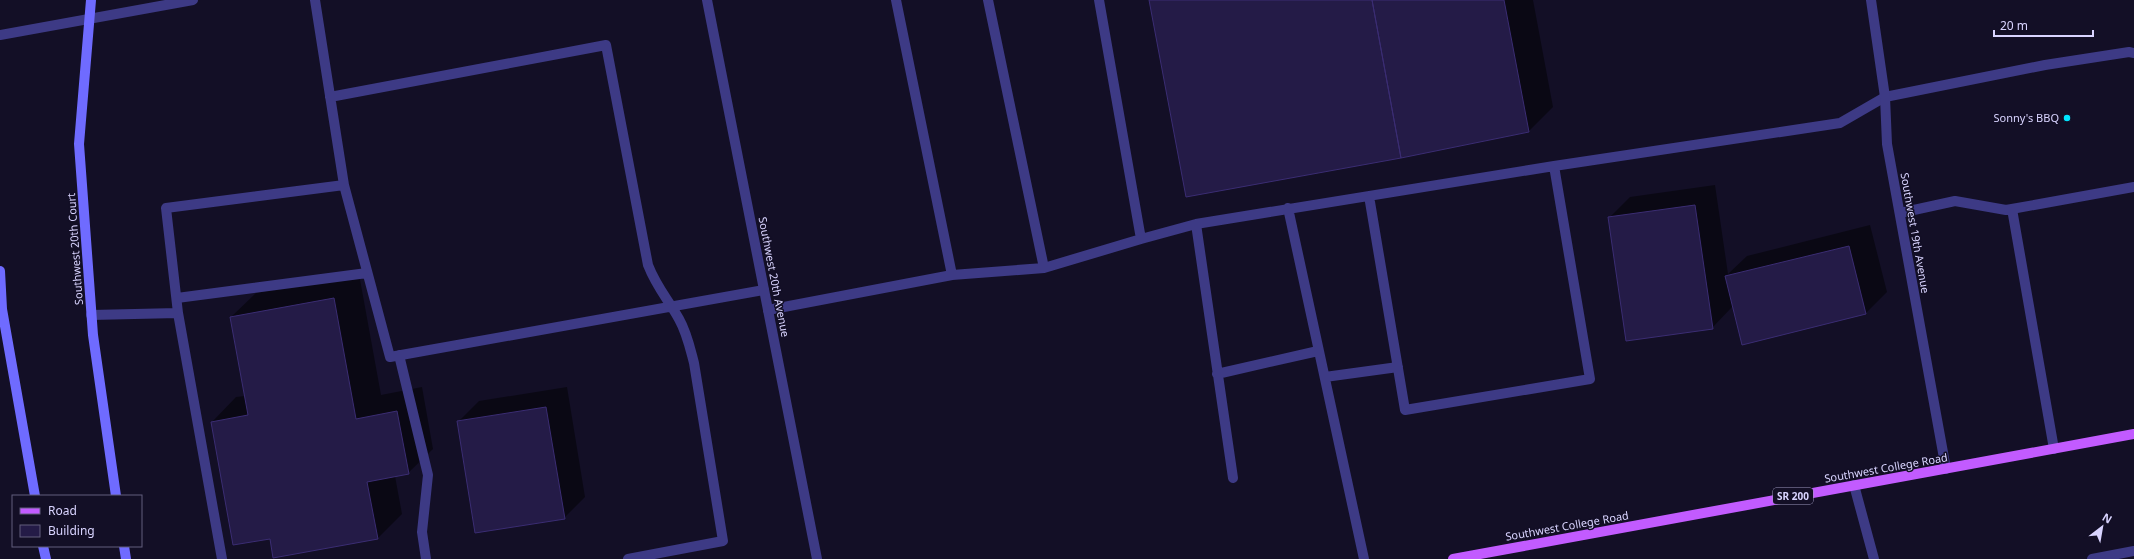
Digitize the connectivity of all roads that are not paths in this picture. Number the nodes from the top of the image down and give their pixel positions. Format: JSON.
{"nodes":[{"id":1,"x":91,"y":0,"type":"edge"},
{"id":2,"x":193,"y":0,"type":"edge"},
{"id":3,"x":315,"y":0,"type":"edge"},
{"id":4,"x":707,"y":0,"type":"edge"},
{"id":5,"x":896,"y":0,"type":"edge"},
{"id":6,"x":988,"y":0,"type":"edge"},
{"id":7,"x":1099,"y":0,"type":"edge"},
{"id":8,"x":1871,"y":0,"type":"edge"},
{"id":9,"x":89,"y":19,"type":"junction"},
{"id":10,"x":0,"y":35,"type":"edge"},
{"id":11,"x":2134,"y":53,"type":"edge"},
{"id":12,"x":330,"y":97,"type":"junction"},
{"id":13,"x":1885,"y":97,"type":"junction"},
{"id":14,"x":1554,"y":166,"type":"junction"},
{"id":15,"x":344,"y":185,"type":"junction"},
{"id":16,"x":2134,"y":187,"type":"edge"},
{"id":17,"x":1369,"y":196,"type":"junction"},
{"id":18,"x":1288,"y":208,"type":"junction"},
{"id":19,"x":2012,"y":209,"type":"junction"},
{"id":20,"x":1900,"y":213,"type":"junction"},
{"id":21,"x":1196,"y":224,"type":"junction"},
{"id":22,"x":1141,"y":239,"type":"junction"},
{"id":23,"x":1044,"y":268,"type":"junction"},
{"id":24,"x":0,"y":271,"type":"edge"},
{"id":25,"x":367,"y":273,"type":"junction"},
{"id":26,"x":952,"y":275,"type":"junction"},
{"id":27,"x":764,"y":290,"type":"junction"},
{"id":28,"x":176,"y":298,"type":"junction"},
{"id":29,"x":670,"y":306,"type":"junction"},
{"id":30,"x":768,"y":310,"type":"junction"},
{"id":31,"x":178,"y":313,"type":"junction"},
{"id":32,"x":91,"y":315,"type":"junction"},
{"id":33,"x":1318,"y":351,"type":"junction"},
{"id":34,"x":399,"y":355,"type":"junction"},
{"id":35,"x":1398,"y":367,"type":"junction"},
{"id":36,"x":1217,"y":374,"type":"junction"},
{"id":37,"x":1325,"y":378,"type":"junction"},
{"id":38,"x":2134,"y":434,"type":"edge"},
{"id":39,"x":2054,"y":449,"type":"junction"},
{"id":40,"x":1946,"y":469,"type":"junction"},
{"id":41,"x":1233,"y":478,"type":"dead end"},
{"id":42,"x":1854,"y":485,"type":"junction"},
{"id":43,"x":35,"y":495,"type":"edge"},
{"id":44,"x":116,"y":495,"type":"edge"},
{"id":45,"x":43,"y":547,"type":"edge"},
{"id":46,"x":124,"y":547,"type":"edge"},
{"id":47,"x":2134,"y":551,"type":"edge"},
{"id":48,"x":46,"y":559,"type":"edge"},
{"id":49,"x":126,"y":559,"type":"edge"},
{"id":50,"x":222,"y":559,"type":"edge"},
{"id":51,"x":426,"y":559,"type":"edge"},
{"id":52,"x":628,"y":559,"type":"edge"},
{"id":53,"x":816,"y":559,"type":"edge"},
{"id":54,"x":1364,"y":559,"type":"edge"},
{"id":55,"x":1453,"y":559,"type":"edge"},
{"id":56,"x":1874,"y":559,"type":"edge"},
{"id":57,"x":2092,"y":559,"type":"edge"}],
"edges":[{"from":1,"to":9,"type":"main road","name":"Southwest 20th Court"},
{"from":2,"to":9,"type":"street"},
{"from":3,"to":12,"type":"street"},
{"from":4,"to":27,"type":"street","name":"Southwest 20th Avenue"},
{"from":5,"to":26,"type":"street"},
{"from":6,"to":23,"type":"street"},
{"from":7,"to":22,"type":"street"},
{"from":8,"to":13,"type":"street","name":"Southwest 19th Avenue"},
{"from":9,"to":10,"type":"street"},
{"from":9,"to":32,"type":"main road","name":"Southwest 20th Court"},
{"from":11,"to":13,"type":"street"},
{"from":12,"to":15,"type":"street"},
{"from":12,"to":29,"type":"street"},
{"from":13,"to":14,"type":"street"},
{"from":13,"to":20,"type":"street","name":"Southwest 19th Avenue"},
{"from":14,"to":17,"type":"street"},
{"from":14,"to":35,"type":"street"},
{"from":15,"to":25,"type":"street"},
{"from":15,"to":28,"type":"street"},
{"from":16,"to":19,"type":"street"},
{"from":17,"to":18,"type":"street"},
{"from":17,"to":35,"type":"street"},
{"from":18,"to":21,"type":"street"},
{"from":18,"to":33,"type":"street"},
{"from":19,"to":20,"type":"street"},
{"from":19,"to":39,"type":"street"},
{"from":20,"to":40,"type":"street","name":"Southwest 19th Avenue"},
{"from":21,"to":22,"type":"street"},
{"from":21,"to":36,"type":"street"},
{"from":22,"to":23,"type":"street"},
{"from":23,"to":26,"type":"street"},
{"from":24,"to":43,"type":"main road"},
{"from":25,"to":28,"type":"street"},
{"from":25,"to":34,"type":"street"},
{"from":26,"to":30,"type":"street"},
{"from":27,"to":29,"type":"street"},
{"from":27,"to":30,"type":"street","name":"Southwest 20th Avenue"},
{"from":28,"to":31,"type":"street"},
{"from":29,"to":34,"type":"street"},
{"from":29,"to":52,"type":"street"},
{"from":30,"to":53,"type":"street","name":"Southwest 20th Avenue"},
{"from":31,"to":32,"type":"street"},
{"from":31,"to":50,"type":"street"},
{"from":32,"to":44,"type":"main road","name":"Southwest 20th Court"},
{"from":33,"to":36,"type":"street"},
{"from":33,"to":37,"type":"street"},
{"from":34,"to":51,"type":"street"},
{"from":35,"to":37,"type":"street"},
{"from":36,"to":41,"type":"street"},
{"from":37,"to":54,"type":"street"},
{"from":38,"to":39,"type":"main road","name":"Southwest College Road","number":"SR 200"},
{"from":39,"to":40,"type":"main road","name":"Southwest College Road","number":"SR 200"},
{"from":40,"to":42,"type":"main road","name":"Southwest College Road","number":"SR 200"},
{"from":42,"to":55,"type":"main road","name":"Southwest College Road","number":"SR 200"},
{"from":42,"to":56,"type":"street"},
{"from":45,"to":48,"type":"main road"},
{"from":46,"to":49,"type":"main road"},
{"from":47,"to":57,"type":"street"}]}
